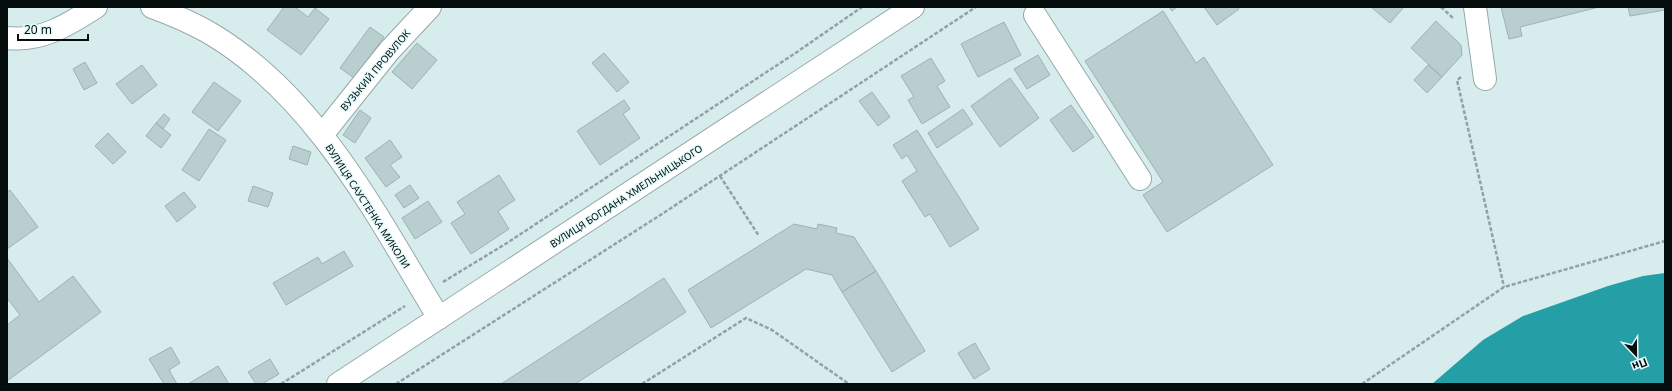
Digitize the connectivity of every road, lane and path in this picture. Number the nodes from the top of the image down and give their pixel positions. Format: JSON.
{"nodes":[{"id":1,"x":96,"y":7,"type":"edge"},
{"id":2,"x":152,"y":7,"type":"edge"},
{"id":3,"x":430,"y":7,"type":"edge"},
{"id":4,"x":862,"y":7,"type":"edge"},
{"id":5,"x":913,"y":7,"type":"edge"},
{"id":6,"x":976,"y":7,"type":"edge"},
{"id":7,"x":1441,"y":7,"type":"edge"},
{"id":8,"x":1475,"y":7,"type":"edge"},
{"id":9,"x":1037,"y":10,"type":"edge"},
{"id":10,"x":185,"y":13,"type":"edge"},
{"id":11,"x":7,"y":38,"type":"edge"},
{"id":12,"x":1482,"y":61,"type":"junction"},
{"id":13,"x":322,"y":135,"type":"junction"},
{"id":14,"x":720,"y":176,"type":"junction"},
{"id":15,"x":1140,"y":179,"type":"dead end"},
{"id":16,"x":759,"y":236,"type":"dead end"},
{"id":17,"x":1665,"y":241,"type":"edge"},
{"id":18,"x":1504,"y":287,"type":"junction"},
{"id":19,"x":424,"y":294,"type":"junction"},
{"id":20,"x":439,"y":318,"type":"junction"},
{"id":21,"x":281,"y":384,"type":"edge"},
{"id":22,"x":338,"y":384,"type":"edge"},
{"id":23,"x":396,"y":384,"type":"edge"},
{"id":24,"x":642,"y":384,"type":"edge"},
{"id":25,"x":849,"y":384,"type":"edge"},
{"id":26,"x":1362,"y":384,"type":"edge"}],
"edges":[{"from":1,"to":11,"type":"street"},
{"from":2,"to":10,"type":"street","name":"ВУЛИЦЯ САУСТЕНКА МИКОЛИ"},
{"from":3,"to":13,"type":"street","name":"ВУЗЬКИЙ ПРОВУЛОК"},
{"from":4,"to":19,"type":"path"},
{"from":5,"to":20,"type":"street","name":"ВУЛИЦЯ БОГДАНА ХМЕЛЬНИЦЬКОГО"},
{"from":6,"to":14,"type":"path"},
{"from":7,"to":12,"type":"path"},
{"from":8,"to":12,"type":"street"},
{"from":9,"to":15,"type":"street"},
{"from":10,"to":13,"type":"street","name":"ВУЛИЦЯ САУСТЕНКА МИКОЛИ"},
{"from":12,"to":18,"type":"path"},
{"from":13,"to":19,"type":"street","name":"ВУЛИЦЯ САУСТЕНКА МИКОЛИ"},
{"from":14,"to":16,"type":"path"},
{"from":14,"to":23,"type":"path"},
{"from":17,"to":18,"type":"path"},
{"from":18,"to":26,"type":"path"},
{"from":19,"to":20,"type":"street","name":"ВУЛИЦЯ САУСТЕНКА МИКОЛИ"},
{"from":19,"to":21,"type":"path"},
{"from":20,"to":22,"type":"street","name":"ВУЛИЦЯ БОГДАНА ХМЕЛЬНИЦЬКОГО"},
{"from":24,"to":25,"type":"path"}]}
